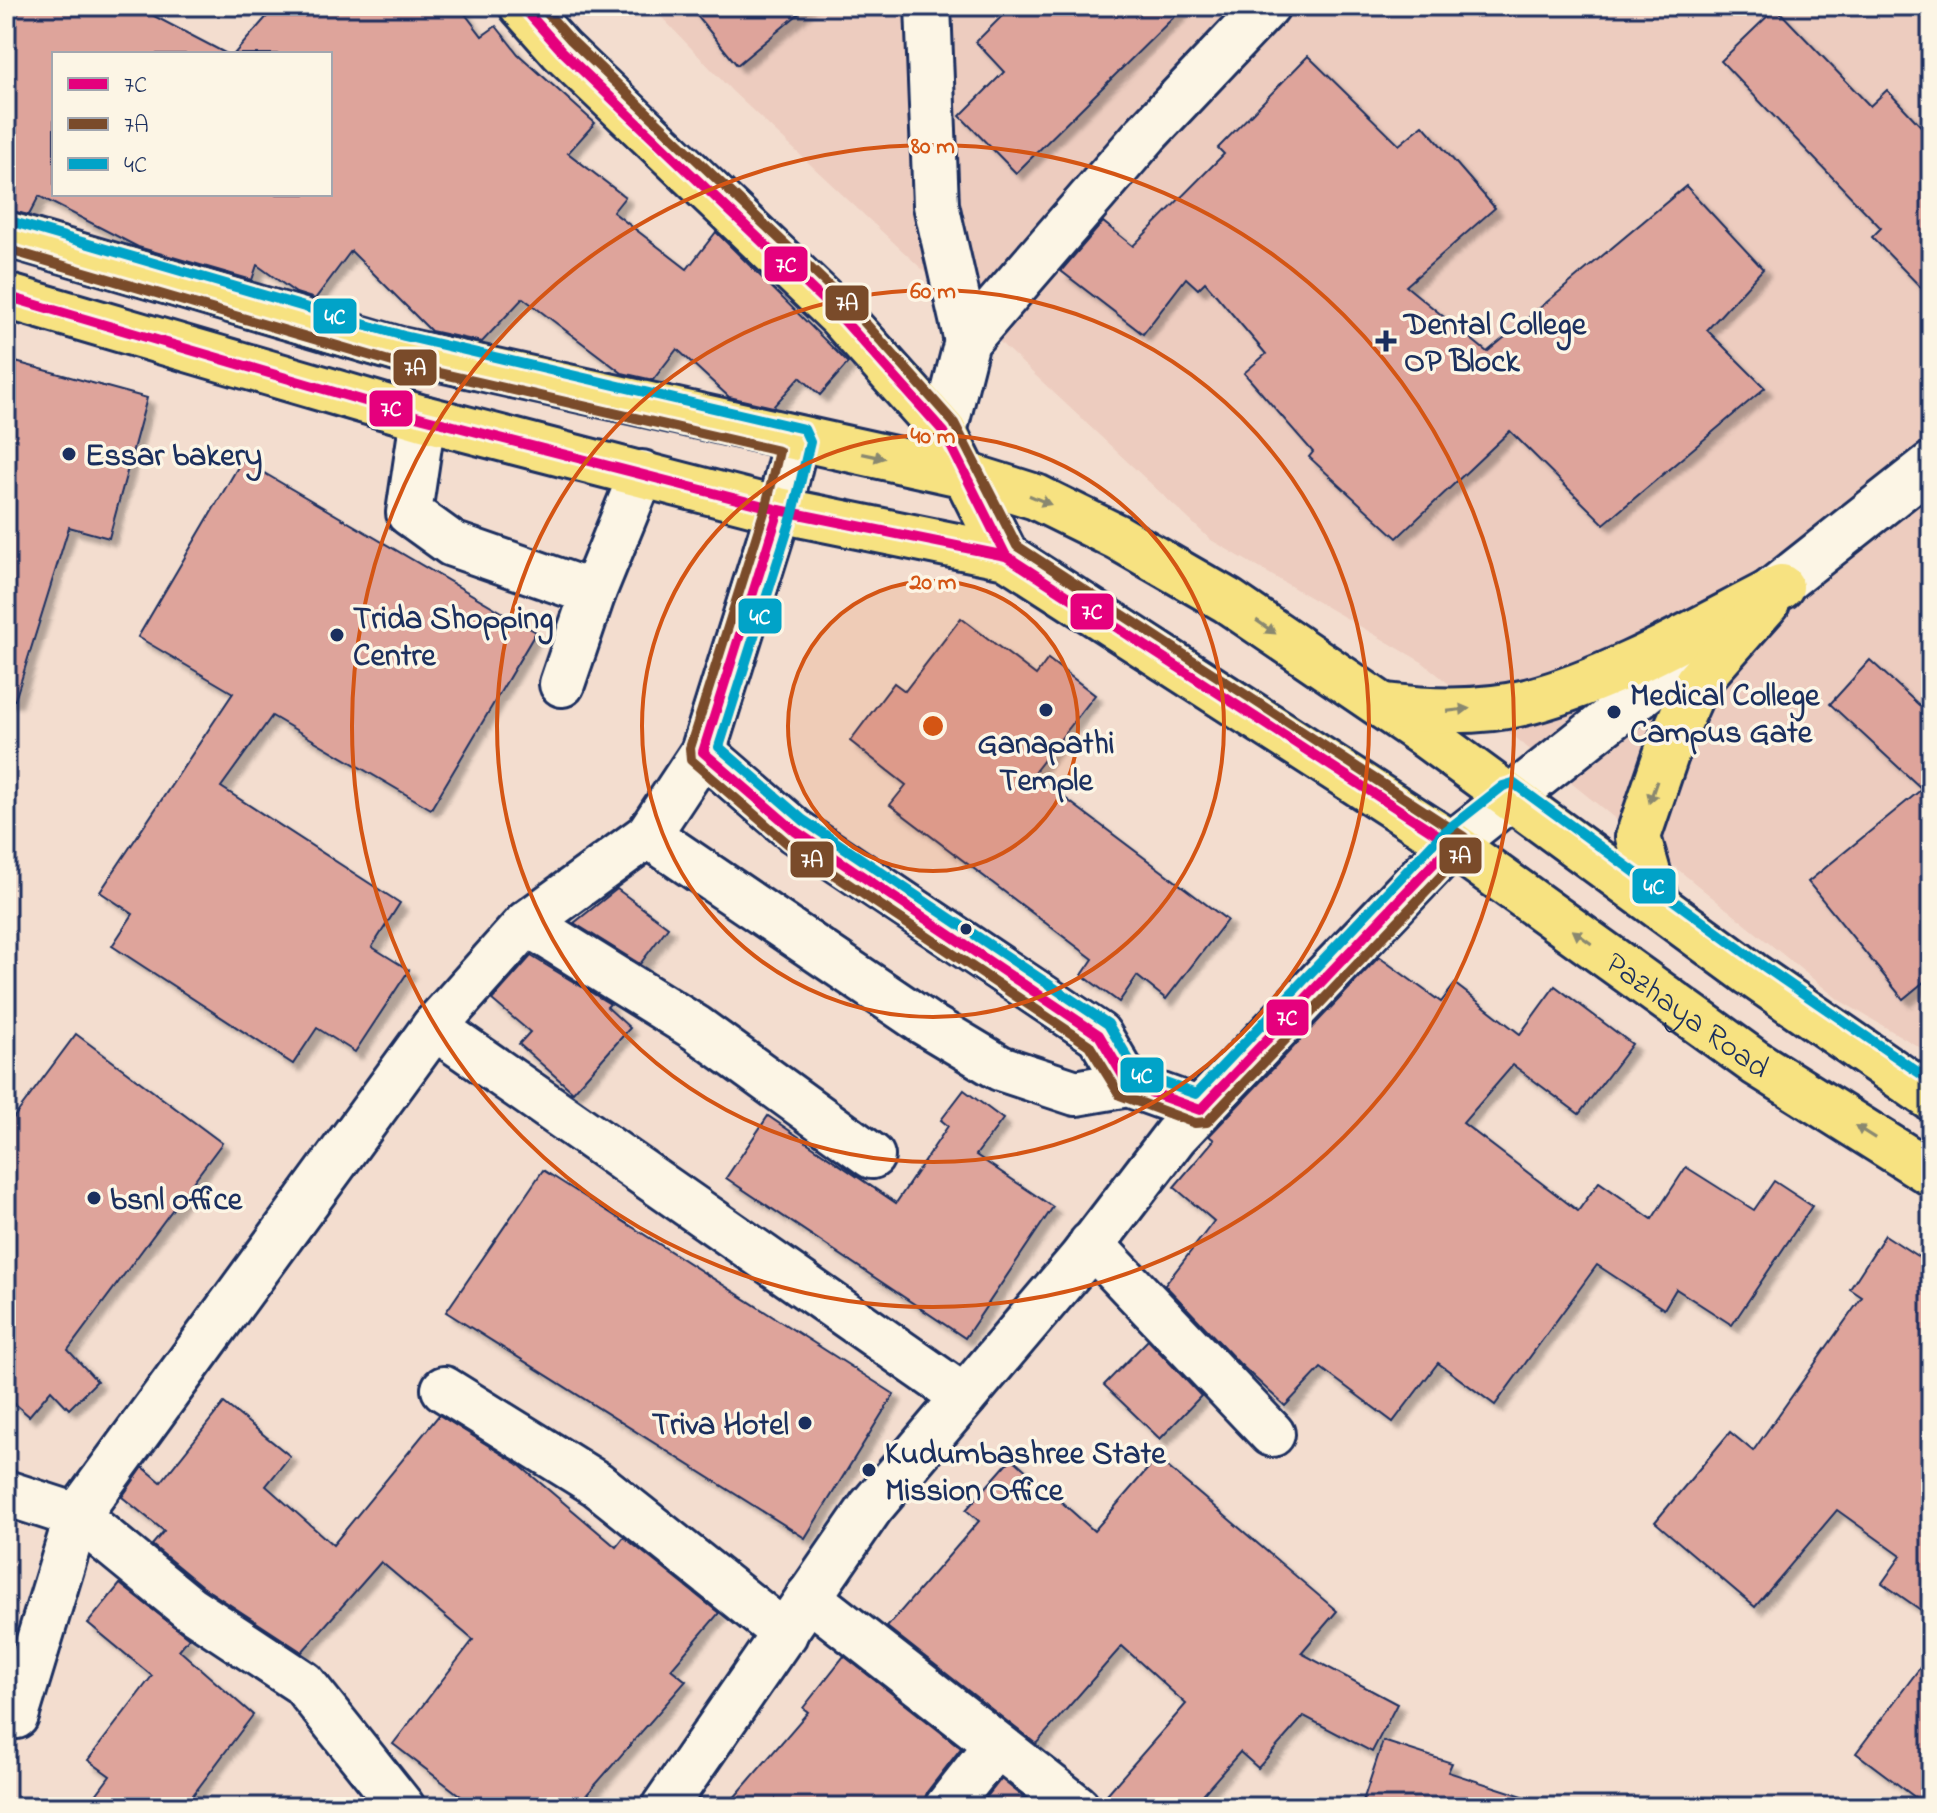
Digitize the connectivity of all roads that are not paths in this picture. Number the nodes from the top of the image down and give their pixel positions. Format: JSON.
{"nodes":[{"id":1,"x":522,"y":6,"type":"edge"},
{"id":2,"x":928,"y":6,"type":"edge"},
{"id":3,"x":1267,"y":6,"type":"edge"},
{"id":4,"x":6,"y":234,"type":"edge"},
{"id":5,"x":6,"y":296,"type":"edge"},
{"id":6,"x":967,"y":341,"type":"junction"},
{"id":7,"x":423,"y":418,"type":"junction"},
{"id":8,"x":944,"y":432,"type":"junction"},
{"id":9,"x":796,"y":440,"type":"junction"},
{"id":10,"x":1931,"y":465,"type":"edge"},
{"id":11,"x":642,"y":473,"type":"junction"},
{"id":12,"x":966,"y":475,"type":"junction"},
{"id":13,"x":779,"y":510,"type":"junction"},
{"id":14,"x":1006,"y":556,"type":"junction"},
{"id":15,"x":1781,"y":587,"type":"junction"},
{"id":16,"x":593,"y":593,"type":"junction"},
{"id":17,"x":562,"y":684,"type":"dead end"},
{"id":18,"x":1380,"y":706,"type":"junction"},
{"id":19,"x":703,"y":752,"type":"junction"},
{"id":20,"x":1512,"y":797,"type":"junction"},
{"id":21,"x":648,"y":835,"type":"junction"},
{"id":22,"x":1452,"y":844,"type":"junction"},
{"id":23,"x":1656,"y":901,"type":"junction"},
{"id":24,"x":527,"y":923,"type":"junction"},
{"id":25,"x":434,"y":1027,"type":"junction"},
{"id":26,"x":1128,"y":1084,"type":"junction"},
{"id":27,"x":1931,"y":1098,"type":"edge"},
{"id":28,"x":1200,"y":1110,"type":"junction"},
{"id":29,"x":872,"y":1156,"type":"dead end"},
{"id":30,"x":1931,"y":1173,"type":"edge"},
{"id":31,"x":1091,"y":1244,"type":"junction"},
{"id":32,"x":444,"y":1389,"type":"dead end"},
{"id":33,"x":964,"y":1397,"type":"junction"},
{"id":34,"x":1272,"y":1434,"type":"dead end"},
{"id":35,"x":6,"y":1493,"type":"edge"},
{"id":36,"x":77,"y":1516,"type":"junction"},
{"id":37,"x":808,"y":1597,"type":"junction"},
{"id":38,"x":785,"y":1634,"type":"junction"},
{"id":39,"x":16,"y":1716,"type":"dead end"},
{"id":40,"x":995,"y":1746,"type":"junction"},
{"id":41,"x":402,"y":1807,"type":"edge"},
{"id":42,"x":664,"y":1807,"type":"edge"},
{"id":43,"x":947,"y":1807,"type":"edge"},
{"id":44,"x":1077,"y":1807,"type":"edge"}],
"edges":[{"from":1,"to":8,"type":"main road"},
{"from":2,"to":6,"type":"street"},
{"from":3,"to":6,"type":"street"},
{"from":4,"to":9,"type":"main road"},
{"from":5,"to":7,"type":"main road"},
{"from":6,"to":8,"type":"street"},
{"from":7,"to":11,"type":"main road"},
{"from":7,"to":16,"type":"street"},
{"from":8,"to":12,"type":"main road"},
{"from":9,"to":12,"type":"main road","one_way":true},
{"from":9,"to":13,"type":"street"},
{"from":10,"to":15,"type":"street"},
{"from":11,"to":13,"type":"main road"},
{"from":11,"to":16,"type":"street"},
{"from":12,"to":14,"type":"main road"},
{"from":12,"to":18,"type":"main road","one_way":true},
{"from":13,"to":14,"type":"main road"},
{"from":13,"to":19,"type":"street"},
{"from":14,"to":22,"type":"main road","name":"Pazhaya Road"},
{"from":18,"to":15,"type":"main road","one_way":true},
{"from":15,"to":20,"type":"street"},
{"from":15,"to":23,"type":"main road","one_way":true},
{"from":16,"to":17,"type":"street"},
{"from":18,"to":20,"type":"main road"},
{"from":19,"to":21,"type":"street"},
{"from":19,"to":26,"type":"street"},
{"from":20,"to":22,"type":"street"},
{"from":20,"to":23,"type":"main road"},
{"from":21,"to":24,"type":"street"},
{"from":21,"to":26,"type":"street"},
{"from":22,"to":28,"type":"street"},
{"from":30,"to":22,"type":"main road","name":"Pazhaya Road","one_way":true},
{"from":23,"to":27,"type":"main road"},
{"from":24,"to":25,"type":"street"},
{"from":24,"to":29,"type":"street"},
{"from":25,"to":33,"type":"street"},
{"from":25,"to":36,"type":"street"},
{"from":26,"to":28,"type":"street"},
{"from":28,"to":31,"type":"street"},
{"from":31,"to":33,"type":"street"},
{"from":31,"to":34,"type":"street"},
{"from":32,"to":38,"type":"street"},
{"from":33,"to":37,"type":"street"},
{"from":35,"to":36,"type":"street"},
{"from":36,"to":39,"type":"street"},
{"from":36,"to":41,"type":"street"},
{"from":37,"to":38,"type":"street"},
{"from":37,"to":40,"type":"street"},
{"from":38,"to":42,"type":"street"},
{"from":40,"to":43,"type":"street"},
{"from":40,"to":44,"type":"street"}]}
